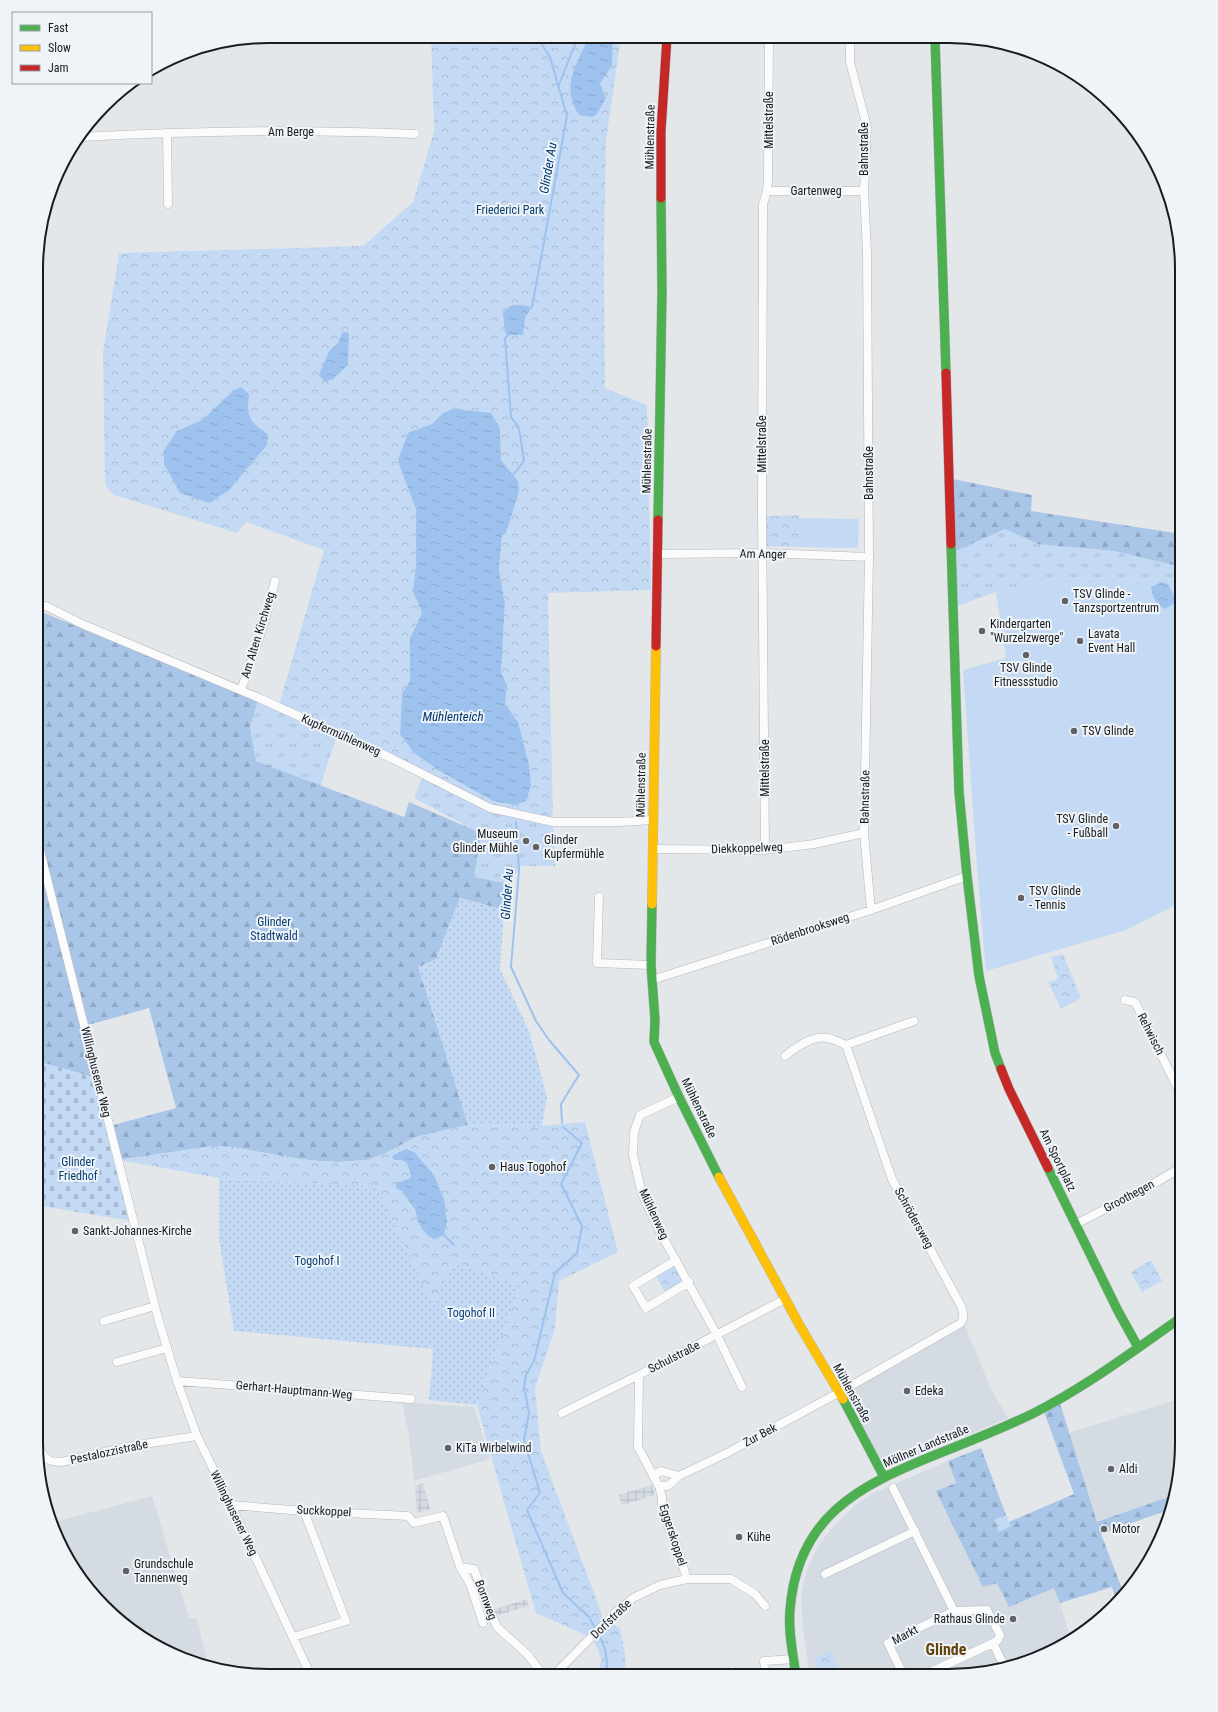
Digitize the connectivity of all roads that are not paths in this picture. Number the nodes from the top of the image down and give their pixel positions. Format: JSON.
{"nodes":[{"id":1,"x":667,"y":43,"type":"edge"},
{"id":2,"x":769,"y":43,"type":"edge"},
{"id":3,"x":850,"y":43,"type":"edge"},
{"id":4,"x":935,"y":43,"type":"edge"},
{"id":5,"x":167,"y":133,"type":"junction"},
{"id":6,"x":416,"y":134,"type":"dead end"},
{"id":7,"x":86,"y":137,"type":"edge"},
{"id":8,"x":768,"y":191,"type":"junction"},
{"id":9,"x":864,"y":191,"type":"junction"},
{"id":10,"x":168,"y":204,"type":"dead end"},
{"id":11,"x":764,"y":553,"type":"junction"},
{"id":12,"x":657,"y":554,"type":"junction"},
{"id":13,"x":869,"y":556,"type":"junction"},
{"id":14,"x":275,"y":580,"type":"dead end"},
{"id":15,"x":43,"y":605,"type":"edge"},
{"id":16,"x":241,"y":690,"type":"junction"},
{"id":17,"x":653,"y":820,"type":"junction"},
{"id":18,"x":864,"y":833,"type":"junction"},
{"id":19,"x":653,"y":849,"type":"junction"},
{"id":20,"x":765,"y":850,"type":"junction"},
{"id":21,"x":43,"y":863,"type":"edge"},
{"id":22,"x":967,"y":876,"type":"junction"},
{"id":23,"x":599,"y":897,"type":"dead end"},
{"id":24,"x":872,"y":910,"type":"junction"},
{"id":25,"x":651,"y":965,"type":"junction"},
{"id":26,"x":652,"y":980,"type":"junction"},
{"id":27,"x":1125,"y":1000,"type":"dead end"},
{"id":28,"x":914,"y":1021,"type":"dead end"},
{"id":29,"x":846,"y":1045,"type":"junction"},
{"id":30,"x":785,"y":1056,"type":"dead end"},
{"id":31,"x":1175,"y":1083,"type":"edge"},
{"id":32,"x":679,"y":1097,"type":"junction"},
{"id":33,"x":1175,"y":1171,"type":"edge"},
{"id":34,"x":1076,"y":1224,"type":"junction"},
{"id":35,"x":676,"y":1260,"type":"junction"},
{"id":36,"x":689,"y":1282,"type":"junction"},
{"id":37,"x":785,"y":1299,"type":"junction"},
{"id":38,"x":155,"y":1306,"type":"junction"},
{"id":39,"x":104,"y":1321,"type":"dead end"},
{"id":40,"x":1175,"y":1322,"type":"edge"},
{"id":41,"x":717,"y":1335,"type":"junction"},
{"id":42,"x":1138,"y":1347,"type":"junction"},
{"id":43,"x":167,"y":1348,"type":"junction"},
{"id":44,"x":117,"y":1362,"type":"dead end"},
{"id":45,"x":640,"y":1375,"type":"junction"},
{"id":46,"x":177,"y":1381,"type":"junction"},
{"id":47,"x":742,"y":1387,"type":"dead end"},
{"id":48,"x":840,"y":1392,"type":"junction"},
{"id":49,"x":411,"y":1399,"type":"dead end"},
{"id":50,"x":562,"y":1412,"type":"dead end"},
{"id":51,"x":197,"y":1436,"type":"junction"},
{"id":52,"x":43,"y":1456,"type":"edge"},
{"id":53,"x":653,"y":1476,"type":"junction"},
{"id":54,"x":679,"y":1476,"type":"junction"},
{"id":55,"x":884,"y":1477,"type":"junction"},
{"id":56,"x":659,"y":1486,"type":"junction"},
{"id":57,"x":893,"y":1488,"type":"dead end"},
{"id":58,"x":231,"y":1504,"type":"junction"},
{"id":59,"x":304,"y":1511,"type":"junction"},
{"id":60,"x":414,"y":1524,"type":"joint"},
{"id":61,"x":914,"y":1531,"type":"junction"},
{"id":62,"x":460,"y":1567,"type":"junction"},
{"id":63,"x":825,"y":1574,"type":"dead end"},
{"id":64,"x":687,"y":1579,"type":"junction"},
{"id":65,"x":480,"y":1583,"type":"junction"},
{"id":66,"x":470,"y":1584,"type":"junction"},
{"id":67,"x":765,"y":1606,"type":"dead end"},
{"id":68,"x":954,"y":1611,"type":"junction"},
{"id":69,"x":483,"y":1623,"type":"dead end"},
{"id":70,"x":293,"y":1637,"type":"junction"},
{"id":71,"x":992,"y":1643,"type":"junction"},
{"id":72,"x":794,"y":1659,"type":"junction"},
{"id":73,"x":1002,"y":1662,"type":"edge"},
{"id":74,"x":308,"y":1669,"type":"edge"},
{"id":75,"x":538,"y":1669,"type":"edge"},
{"id":76,"x":560,"y":1669,"type":"edge"},
{"id":77,"x":765,"y":1669,"type":"edge"},
{"id":78,"x":795,"y":1669,"type":"edge"},
{"id":79,"x":901,"y":1669,"type":"edge"},
{"id":80,"x":937,"y":1669,"type":"edge"}],
"edges":[{"from":1,"to":12,"type":"street","name":"Mühlenstraße"},
{"from":2,"to":8,"type":"street","name":"Mittelstraße"},
{"from":3,"to":9,"type":"street","name":"Bahnstraße"},
{"from":4,"to":22,"type":"street","name":"Am Sportplatz"},
{"from":5,"to":6,"type":"street","name":"Am Berge"},
{"from":5,"to":7,"type":"street","name":"Am Berge"},
{"from":5,"to":10,"type":"street"},
{"from":8,"to":9,"type":"street","name":"Gartenweg"},
{"from":8,"to":11,"type":"street","name":"Mittelstraße"},
{"from":9,"to":13,"type":"street","name":"Bahnstraße"},
{"from":11,"to":12,"type":"street","name":"Am Anger"},
{"from":11,"to":13,"type":"street","name":"Am Anger"},
{"from":11,"to":20,"type":"street","name":"Mittelstraße"},
{"from":12,"to":17,"type":"street","name":"Mühlenstraße"},
{"from":13,"to":18,"type":"street","name":"Bahnstraße"},
{"from":14,"to":16,"type":"street","name":"Am Alten Kirchweg"},
{"from":15,"to":16,"type":"street","name":"Kupfermühlenweg"},
{"from":16,"to":17,"type":"street","name":"Kupfermühlenweg"},
{"from":17,"to":19,"type":"street","name":"Mühlenstraße"},
{"from":18,"to":20,"type":"street","name":"Diekkoppelweg"},
{"from":18,"to":24,"type":"street","name":"Bahnstraße"},
{"from":19,"to":20,"type":"street","name":"Diekkoppelweg"},
{"from":19,"to":25,"type":"street","name":"Mühlenstraße"},
{"from":21,"to":38,"type":"street","name":"Willinghusener Weg"},
{"from":22,"to":24,"type":"street","name":"Rödenbrooksweg"},
{"from":22,"to":34,"type":"street","name":"Am Sportplatz"},
{"from":23,"to":25,"type":"street"},
{"from":24,"to":26,"type":"street","name":"Rödenbrooksweg"},
{"from":25,"to":26,"type":"street","name":"Mühlenstraße"},
{"from":26,"to":32,"type":"street","name":"Mühlenstraße"},
{"from":27,"to":31,"type":"street","name":"Rehwisch"},
{"from":28,"to":29,"type":"street"},
{"from":29,"to":30,"type":"street"},
{"from":29,"to":48,"type":"street","name":"Schrödersweg"},
{"from":32,"to":35,"type":"street","name":"Mühlenweg"},
{"from":32,"to":37,"type":"street","name":"Mühlenstraße"},
{"from":33,"to":34,"type":"street","name":"Groothegen"},
{"from":34,"to":42,"type":"street","name":"Am Sportplatz"},
{"from":35,"to":36,"type":"street","name":"Mühlenweg"},
{"from":35,"to":36,"type":"street"},
{"from":36,"to":41,"type":"street","name":"Mühlenweg"},
{"from":37,"to":41,"type":"street","name":"Schulstraße"},
{"from":37,"to":48,"type":"street","name":"Mühlenstraße"},
{"from":38,"to":39,"type":"street"},
{"from":38,"to":43,"type":"street","name":"Willinghusener Weg"},
{"from":40,"to":42,"type":"street","name":"Möllner Landstraße"},
{"from":41,"to":45,"type":"street","name":"Schulstraße"},
{"from":41,"to":47,"type":"street","name":"Mühlenweg"},
{"from":42,"to":55,"type":"street","name":"Möllner Landstraße"},
{"from":43,"to":44,"type":"street"},
{"from":43,"to":46,"type":"street","name":"Willinghusener Weg"},
{"from":45,"to":50,"type":"street","name":"Schulstraße"},
{"from":45,"to":53,"type":"street","name":"Eggerskoppel"},
{"from":46,"to":49,"type":"street","name":"Gerhart-Hauptmann-Weg"},
{"from":46,"to":51,"type":"street","name":"Willinghusener Weg"},
{"from":48,"to":54,"type":"street","name":"Zur Bek"},
{"from":48,"to":55,"type":"street","name":"Mühlenstraße"},
{"from":51,"to":52,"type":"street","name":"Pestalozzistraße"},
{"from":51,"to":58,"type":"street","name":"Willinghusener Weg"},
{"from":53,"to":54,"type":"street"},
{"from":53,"to":56,"type":"street","name":"Eggerskoppel"},
{"from":54,"to":56,"type":"street","name":"Zur Bek"},
{"from":55,"to":72,"type":"street","name":"Möllner Landstraße"},
{"from":56,"to":64,"type":"street","name":"Eggerskoppel"},
{"from":57,"to":61,"type":"street"},
{"from":58,"to":59,"type":"street","name":"Suckkoppel"},
{"from":58,"to":70,"type":"street","name":"Willinghusener Weg"},
{"from":59,"to":60,"type":"street","name":"Suckkoppel"},
{"from":59,"to":70,"type":"street"},
{"from":60,"to":62,"type":"street","name":"Bornweg"},
{"from":61,"to":63,"type":"street"},
{"from":61,"to":68,"type":"street"},
{"from":62,"to":65,"type":"street","name":"Bornweg"},
{"from":62,"to":66,"type":"street","name":"Bornweg"},
{"from":64,"to":67,"type":"street","name":"Dorfstraße"},
{"from":64,"to":76,"type":"street","name":"Dorfstraße"},
{"from":65,"to":66,"type":"street"},
{"from":65,"to":75,"type":"street","name":"Bornweg"},
{"from":66,"to":69,"type":"street","name":"Bornweg"},
{"from":68,"to":71,"type":"street","name":"Markt"},
{"from":68,"to":79,"type":"street","name":"Markt"},
{"from":70,"to":74,"type":"street","name":"Willinghusener Weg"},
{"from":71,"to":73,"type":"street"},
{"from":71,"to":80,"type":"street"},
{"from":72,"to":77,"type":"street"},
{"from":72,"to":78,"type":"street","name":"Möllner Landstraße"}]}
